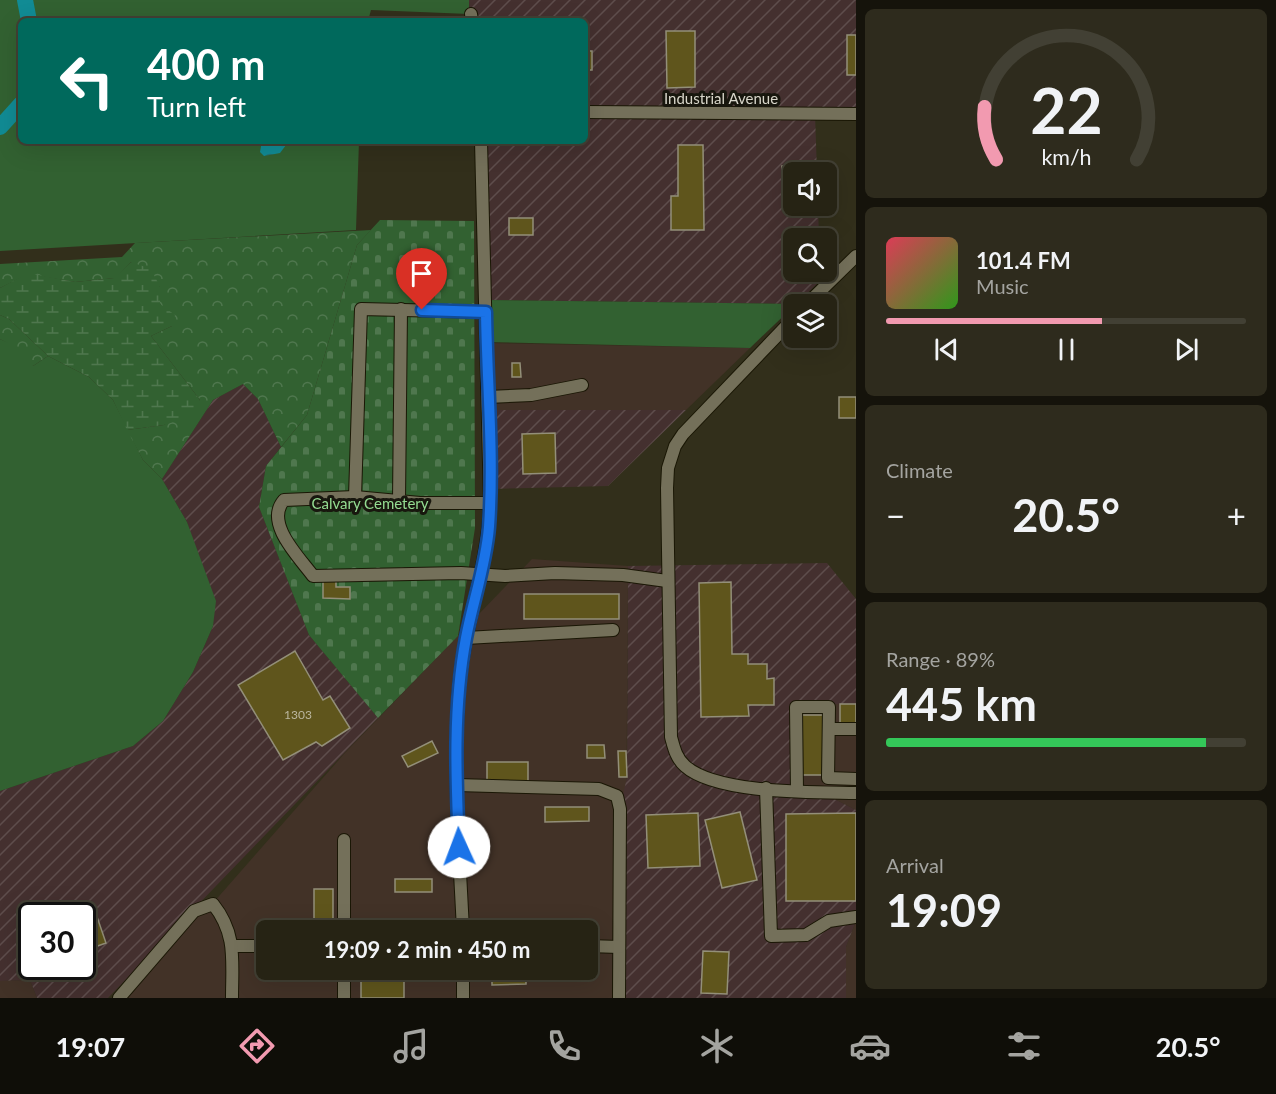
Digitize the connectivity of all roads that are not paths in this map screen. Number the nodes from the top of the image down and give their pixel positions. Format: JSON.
{"nodes":[{"id":1,"x":588,"y":112,"type":"edge"},
{"id":2,"x":856,"y":114,"type":"edge"},
{"id":3,"x":481,"y":144,"type":"edge"},
{"id":4,"x":856,"y":256,"type":"edge"},
{"id":5,"x":817,"y":294,"type":"edge"},
{"id":6,"x":401,"y":309,"type":"junction"},
{"id":7,"x":486,"y":312,"type":"junction"},
{"id":8,"x":783,"y":329,"type":"edge"},
{"id":9,"x":582,"y":385,"type":"dead end"},
{"id":10,"x":488,"y":397,"type":"junction"},
{"id":11,"x":355,"y":497,"type":"junction"},
{"id":12,"x":399,"y":500,"type":"junction"},
{"id":13,"x":490,"y":504,"type":"junction"},
{"id":14,"x":481,"y":576,"type":"junction"},
{"id":15,"x":667,"y":581,"type":"junction"},
{"id":16,"x":613,"y":630,"type":"dead end"},
{"id":17,"x":466,"y":638,"type":"junction"},
{"id":18,"x":829,"y":729,"type":"junction"},
{"id":19,"x":856,"y":729,"type":"edge"},
{"id":20,"x":856,"y":779,"type":"edge"},
{"id":21,"x":456,"y":785,"type":"junction"},
{"id":22,"x":766,"y":788,"type":"junction"},
{"id":23,"x":797,"y":791,"type":"junction"},
{"id":24,"x":856,"y":793,"type":"edge"},
{"id":25,"x":344,"y":840,"type":"dead end"},
{"id":26,"x":856,"y":917,"type":"edge"},
{"id":27,"x":344,"y":920,"type":"edge"},
{"id":28,"x":463,"y":920,"type":"edge"},
{"id":29,"x":232,"y":946,"type":"junction"},
{"id":30,"x":256,"y":946,"type":"edge"},
{"id":31,"x":598,"y":946,"type":"edge"},
{"id":32,"x":619,"y":946,"type":"junction"},
{"id":33,"x":344,"y":980,"type":"edge"},
{"id":34,"x":463,"y":980,"type":"edge"},
{"id":35,"x":119,"y":998,"type":"edge"},
{"id":36,"x":232,"y":998,"type":"edge"},
{"id":37,"x":344,"y":998,"type":"edge"},
{"id":38,"x":463,"y":998,"type":"edge"},
{"id":39,"x":619,"y":998,"type":"edge"}],
"edges":[{"from":1,"to":2,"type":"street","name":"Industrial Avenue"},
{"from":3,"to":7,"type":"street"},
{"from":4,"to":5,"type":"street"},
{"from":6,"to":7,"type":"street"},
{"from":6,"to":11,"type":"street"},
{"from":6,"to":12,"type":"street"},
{"from":7,"to":10,"type":"street"},
{"from":8,"to":15,"type":"street"},
{"from":9,"to":10,"type":"street"},
{"from":10,"to":13,"type":"street"},
{"from":11,"to":12,"type":"street"},
{"from":11,"to":14,"type":"street"},
{"from":12,"to":13,"type":"street"},
{"from":13,"to":14,"type":"street"},
{"from":14,"to":15,"type":"street"},
{"from":14,"to":17,"type":"street"},
{"from":15,"to":22,"type":"street"},
{"from":16,"to":17,"type":"street"},
{"from":17,"to":21,"type":"street"},
{"from":18,"to":19,"type":"street"},
{"from":18,"to":20,"type":"street"},
{"from":18,"to":23,"type":"street"},
{"from":21,"to":28,"type":"street"},
{"from":21,"to":32,"type":"street"},
{"from":22,"to":23,"type":"street"},
{"from":22,"to":26,"type":"street"},
{"from":23,"to":24,"type":"street"},
{"from":25,"to":27,"type":"street"},
{"from":29,"to":30,"type":"street"},
{"from":29,"to":35,"type":"street"},
{"from":29,"to":36,"type":"street"},
{"from":31,"to":32,"type":"street"},
{"from":32,"to":39,"type":"street"},
{"from":33,"to":37,"type":"street"},
{"from":34,"to":38,"type":"street"}]}
